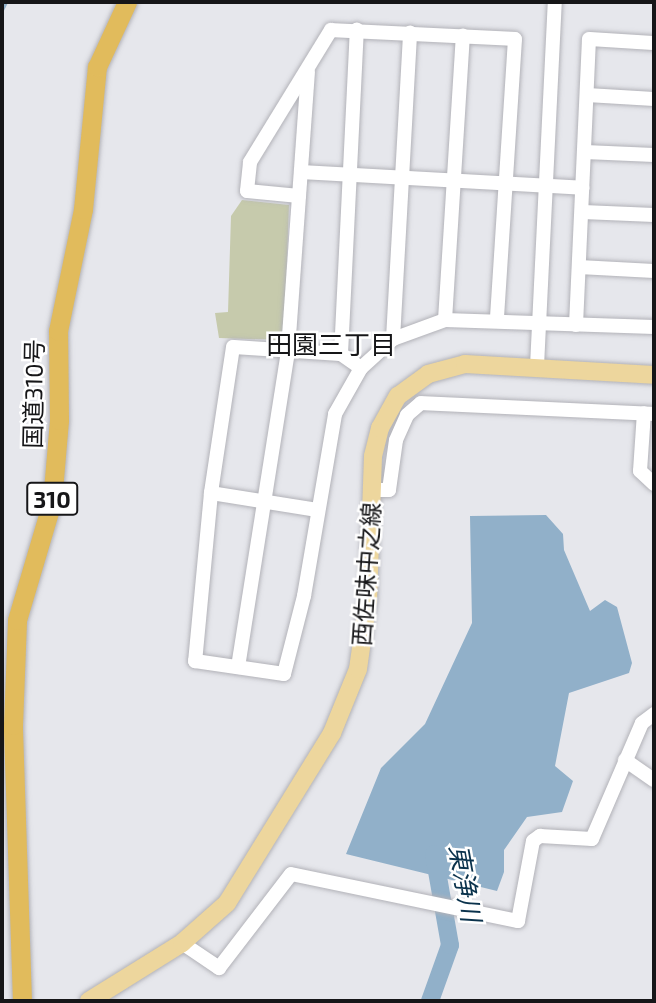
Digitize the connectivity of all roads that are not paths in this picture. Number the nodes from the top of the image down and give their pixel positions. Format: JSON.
{"nodes":[{"id":1,"x":127,"y":2,"type":"edge"},
{"id":2,"x":555,"y":2,"type":"edge"},
{"id":3,"x":357,"y":29,"type":"junction"},
{"id":4,"x":410,"y":33,"type":"junction"},
{"id":5,"x":463,"y":36,"type":"junction"},
{"id":6,"x":654,"y":43,"type":"edge"},
{"id":7,"x":308,"y":67,"type":"junction"},
{"id":8,"x":587,"y":95,"type":"junction"},
{"id":9,"x":654,"y":99,"type":"edge"},
{"id":10,"x":585,"y":152,"type":"junction"},
{"id":11,"x":654,"y":155,"type":"edge"},
{"id":12,"x":301,"y":172,"type":"junction"},
{"id":13,"x":349,"y":175,"type":"junction"},
{"id":14,"x":401,"y":177,"type":"junction"},
{"id":15,"x":453,"y":180,"type":"junction"},
{"id":16,"x":508,"y":184,"type":"junction"},
{"id":17,"x":545,"y":184,"type":"junction"},
{"id":18,"x":583,"y":188,"type":"junction"},
{"id":19,"x":299,"y":196,"type":"junction"},
{"id":20,"x":583,"y":212,"type":"junction"},
{"id":21,"x":654,"y":215,"type":"edge"},
{"id":22,"x":579,"y":267,"type":"junction"},
{"id":23,"x":654,"y":271,"type":"edge"},
{"id":24,"x":496,"y":318,"type":"junction"},
{"id":25,"x":445,"y":320,"type":"junction"},
{"id":26,"x":538,"y":323,"type":"junction"},
{"id":27,"x":576,"y":325,"type":"junction"},
{"id":28,"x":654,"y":327,"type":"edge"},
{"id":29,"x":393,"y":339,"type":"junction"},
{"id":30,"x":288,"y":350,"type":"junction"},
{"id":31,"x":341,"y":354,"type":"junction"},
{"id":32,"x":537,"y":366,"type":"junction"},
{"id":33,"x":361,"y":368,"type":"junction"},
{"id":34,"x":654,"y":375,"type":"edge"},
{"id":35,"x":649,"y":414,"type":"edge"},
{"id":36,"x":647,"y":471,"type":"edge"},
{"id":37,"x":654,"y":484,"type":"edge"},
{"id":38,"x":372,"y":490,"type":"junction"},
{"id":39,"x":211,"y":493,"type":"junction"},
{"id":40,"x":265,"y":501,"type":"junction"},
{"id":41,"x":317,"y":510,"type":"junction"},
{"id":42,"x":238,"y":667,"type":"junction"},
{"id":43,"x":654,"y":714,"type":"edge"},
{"id":44,"x":625,"y":760,"type":"junction"},
{"id":45,"x":654,"y":779,"type":"edge"},
{"id":46,"x":182,"y":943,"type":"junction"},
{"id":47,"x":22,"y":1001,"type":"edge"},
{"id":48,"x":89,"y":1001,"type":"edge"}],
"edges":[{"from":1,"to":47,"type":"highway","name":"国道310号","number":"310"},
{"from":2,"to":17,"type":"street"},
{"from":3,"to":4,"type":"street"},
{"from":3,"to":7,"type":"street"},
{"from":3,"to":13,"type":"street"},
{"from":4,"to":5,"type":"street"},
{"from":4,"to":14,"type":"street"},
{"from":5,"to":15,"type":"street"},
{"from":5,"to":16,"type":"street"},
{"from":6,"to":8,"type":"street"},
{"from":7,"to":12,"type":"street"},
{"from":7,"to":19,"type":"street"},
{"from":8,"to":9,"type":"street"},
{"from":8,"to":10,"type":"street"},
{"from":10,"to":11,"type":"street"},
{"from":10,"to":18,"type":"street"},
{"from":12,"to":13,"type":"street"},
{"from":12,"to":19,"type":"street"},
{"from":13,"to":14,"type":"street"},
{"from":13,"to":31,"type":"street"},
{"from":14,"to":15,"type":"street"},
{"from":14,"to":29,"type":"street"},
{"from":15,"to":16,"type":"street"},
{"from":15,"to":25,"type":"street"},
{"from":16,"to":17,"type":"street"},
{"from":16,"to":24,"type":"street"},
{"from":17,"to":18,"type":"street"},
{"from":17,"to":26,"type":"street"},
{"from":18,"to":20,"type":"street"},
{"from":19,"to":30,"type":"street"},
{"from":20,"to":21,"type":"street"},
{"from":20,"to":22,"type":"street"},
{"from":22,"to":23,"type":"street"},
{"from":22,"to":27,"type":"street"},
{"from":24,"to":25,"type":"street"},
{"from":24,"to":26,"type":"street"},
{"from":25,"to":29,"type":"street"},
{"from":26,"to":27,"type":"street"},
{"from":26,"to":32,"type":"street"},
{"from":27,"to":28,"type":"street"},
{"from":29,"to":33,"type":"street"},
{"from":30,"to":31,"type":"street"},
{"from":30,"to":39,"type":"street"},
{"from":30,"to":40,"type":"street"},
{"from":31,"to":33,"type":"street"},
{"from":32,"to":34,"type":"main road","name":"西佐味中之線"},
{"from":32,"to":38,"type":"main road","name":"西佐味中之線"},
{"from":33,"to":41,"type":"street"},
{"from":35,"to":36,"type":"street"},
{"from":35,"to":38,"type":"street"},
{"from":36,"to":37,"type":"street"},
{"from":38,"to":46,"type":"main road","name":"西佐味中之線"},
{"from":39,"to":40,"type":"street"},
{"from":39,"to":42,"type":"street"},
{"from":40,"to":41,"type":"street"},
{"from":40,"to":42,"type":"street"},
{"from":41,"to":42,"type":"street"},
{"from":43,"to":44,"type":"street"},
{"from":44,"to":45,"type":"street"},
{"from":44,"to":46,"type":"street"},
{"from":46,"to":48,"type":"main road","name":"西佐味中之線"}]}
